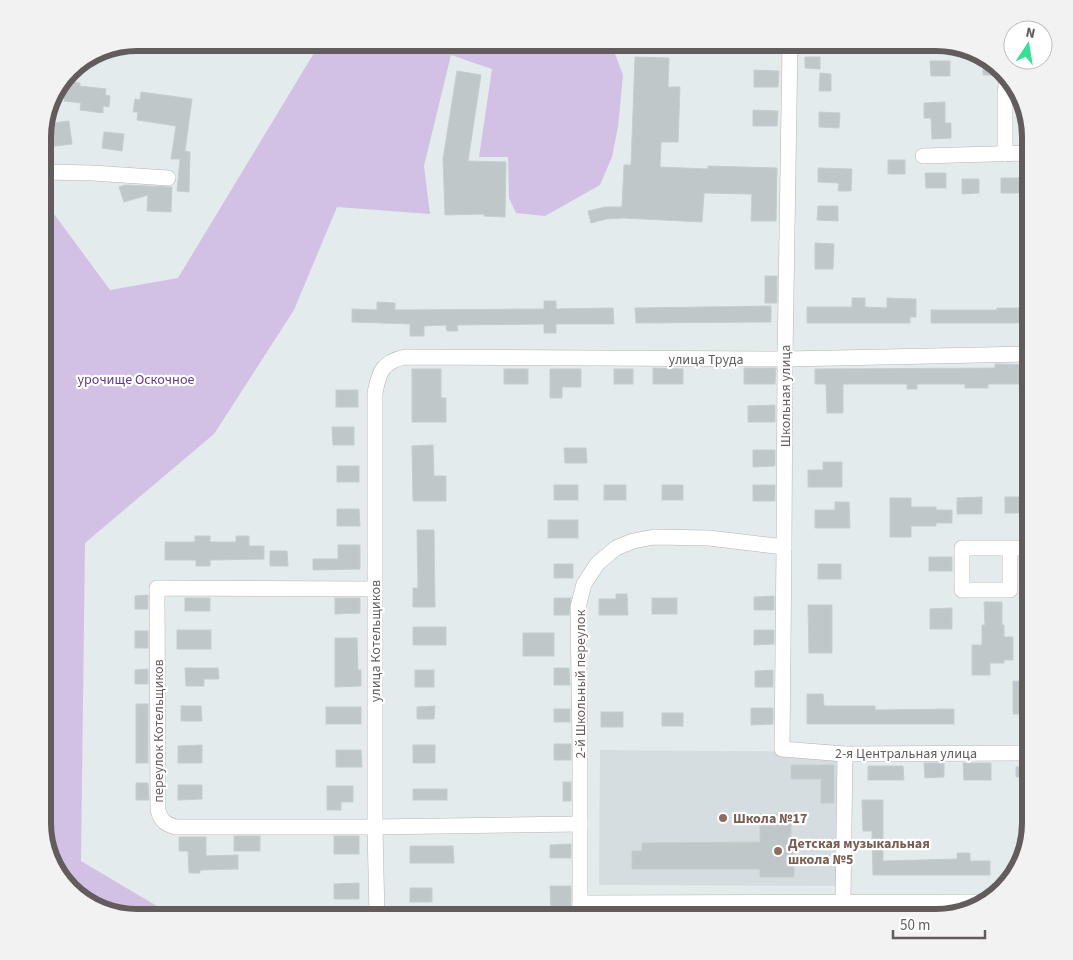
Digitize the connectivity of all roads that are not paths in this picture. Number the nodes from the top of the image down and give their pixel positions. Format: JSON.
{"nodes":[{"id":1,"x":790,"y":51,"type":"edge"},
{"id":2,"x":1006,"y":87,"type":"edge"},
{"id":3,"x":1022,"y":153,"type":"edge"},
{"id":4,"x":1005,"y":154,"type":"junction"},
{"id":5,"x":923,"y":156,"type":"dead end"},
{"id":6,"x":51,"y":172,"type":"edge"},
{"id":7,"x":168,"y":178,"type":"dead end"},
{"id":8,"x":1022,"y":354,"type":"edge"},
{"id":9,"x":784,"y":359,"type":"junction"},
{"id":10,"x":384,"y":367,"type":"joint"},
{"id":11,"x":784,"y":548,"type":"junction"},
{"id":12,"x":1010,"y":548,"type":"dead end"},
{"id":13,"x":1022,"y":548,"type":"edge"},
{"id":14,"x":375,"y":589,"type":"junction"},
{"id":15,"x":782,"y":749,"type":"joint"},
{"id":16,"x":1022,"y":753,"type":"edge"},
{"id":17,"x":845,"y":754,"type":"junction"},
{"id":18,"x":580,"y":824,"type":"junction"},
{"id":19,"x":375,"y":827,"type":"junction"},
{"id":20,"x":843,"y":902,"type":"junction"},
{"id":21,"x":947,"y":908,"type":"edge"},
{"id":22,"x":377,"y":909,"type":"edge"},
{"id":23,"x":580,"y":909,"type":"edge"},
{"id":24,"x":795,"y":909,"type":"edge"}],
"edges":[{"from":1,"to":9,"type":"street","name":"Школьная улица"},
{"from":2,"to":4,"type":"street"},
{"from":3,"to":4,"type":"street"},
{"from":4,"to":5,"type":"street"},
{"from":6,"to":7,"type":"street"},
{"from":8,"to":9,"type":"street","name":"улица Труда"},
{"from":9,"to":10,"type":"street","name":"улица Труда"},
{"from":9,"to":11,"type":"street","name":"Школьная улица"},
{"from":10,"to":14,"type":"street","name":"улица Котельщиков"},
{"from":11,"to":15,"type":"street","name":"Школьная улица"},
{"from":11,"to":18,"type":"street","name":"2-й Школьный переулок"},
{"from":12,"to":13,"type":"street"},
{"from":14,"to":19,"type":"street","name":"улица Котельщиков"},
{"from":14,"to":19,"type":"street","name":"переулок Котельщиков"},
{"from":15,"to":17,"type":"street","name":"2-я Центральная улица"},
{"from":16,"to":17,"type":"street","name":"2-я Центральная улица"},
{"from":17,"to":20,"type":"street"},
{"from":18,"to":19,"type":"street","name":"переулок Котельщиков"},
{"from":18,"to":23,"type":"street","name":"2-й Школьный переулок"},
{"from":19,"to":22,"type":"street","name":"улица Котельщиков"},
{"from":20,"to":21,"type":"street"},
{"from":20,"to":24,"type":"street"}]}
